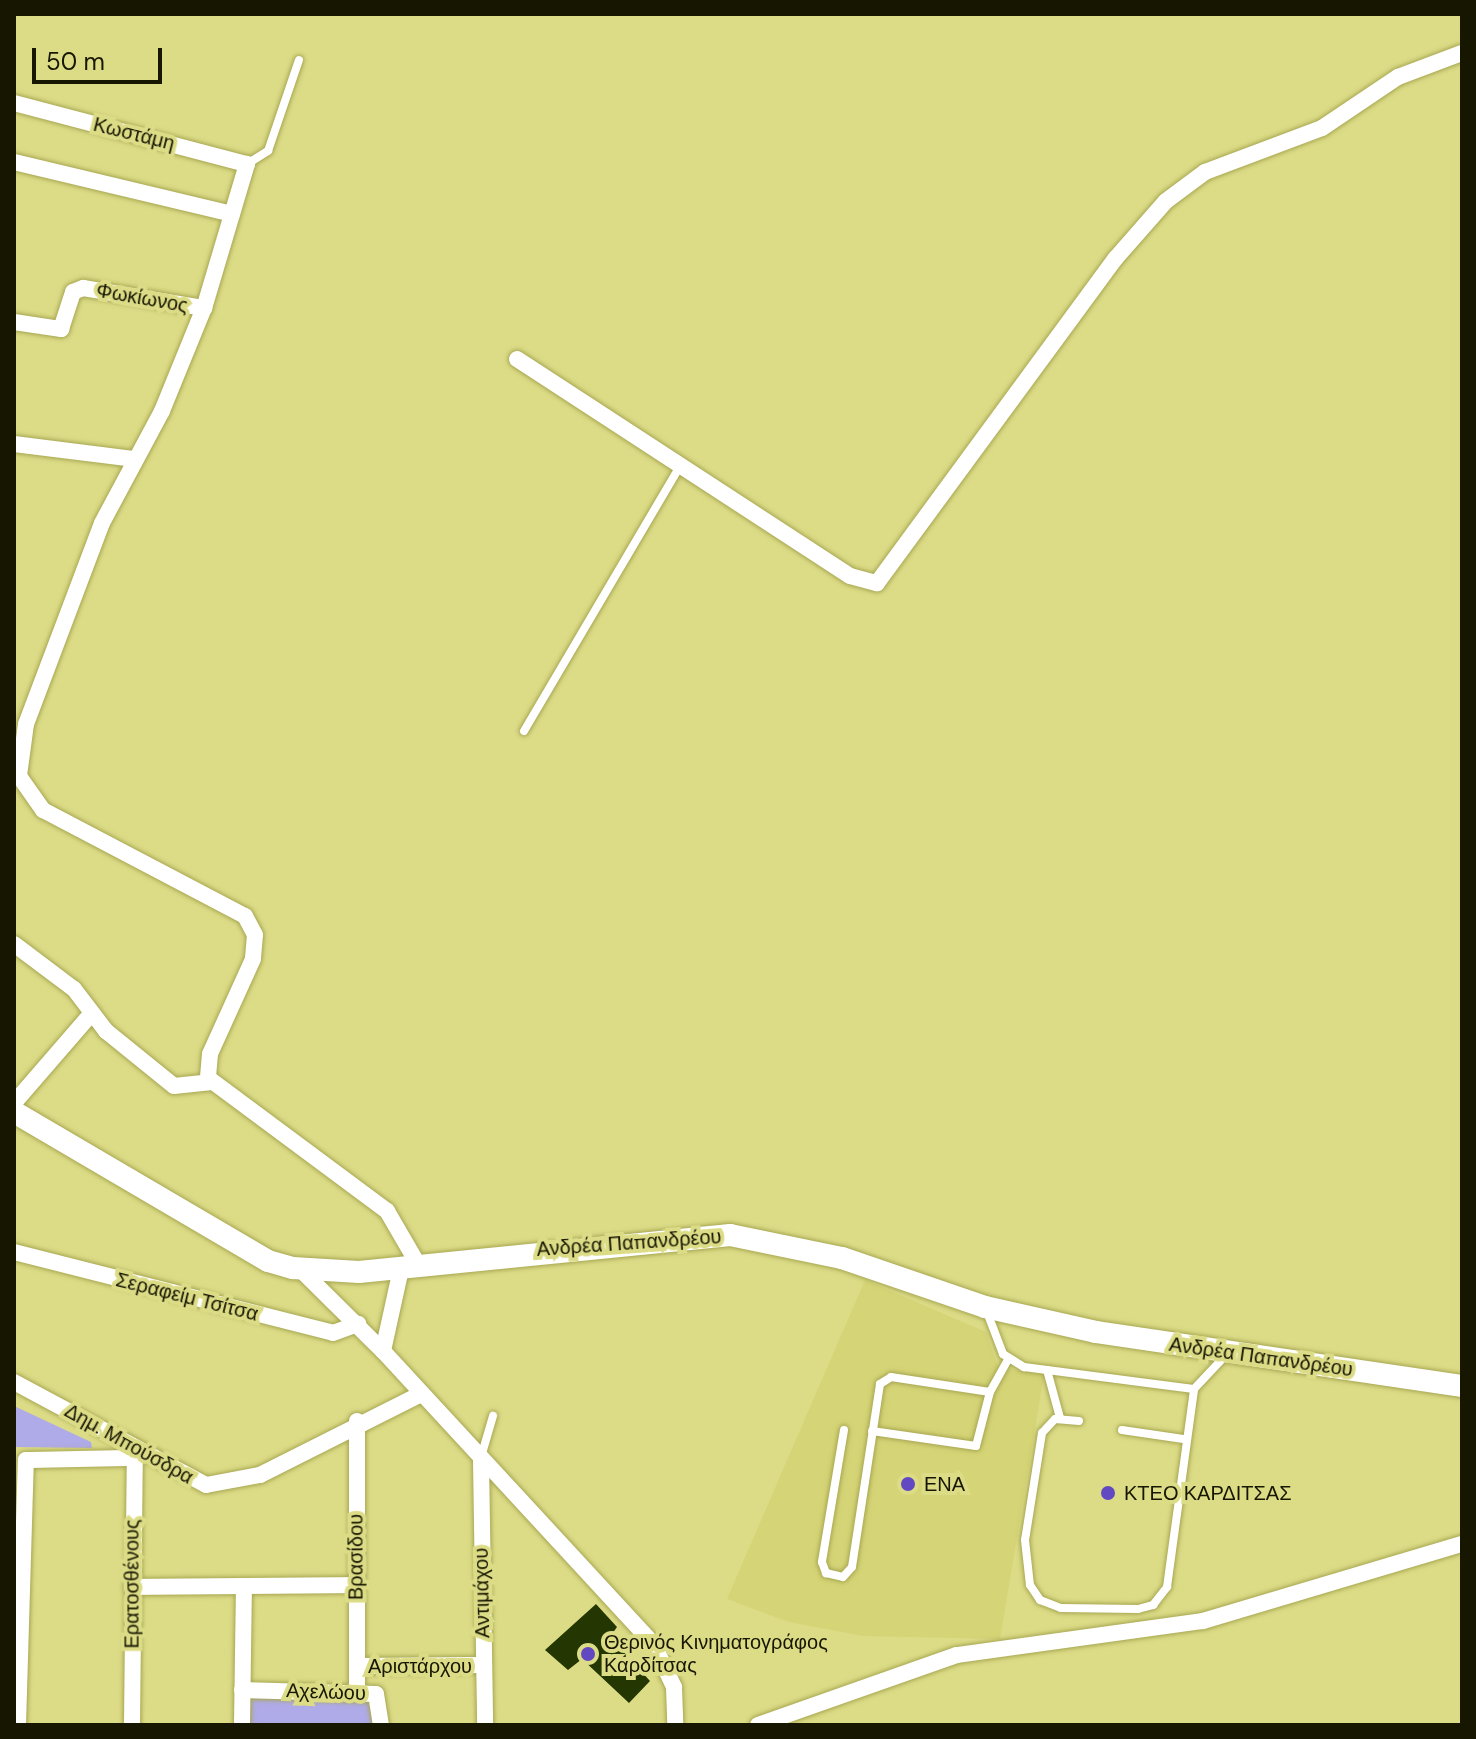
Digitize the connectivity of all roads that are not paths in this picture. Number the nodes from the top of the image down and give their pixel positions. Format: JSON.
{"nodes":[{"id":1,"x":1462,"y":53,"type":"edge"},
{"id":2,"x":299,"y":60,"type":"dead end"},
{"id":3,"x":14,"y":103,"type":"edge"},
{"id":4,"x":14,"y":162,"type":"edge"},
{"id":5,"x":246,"y":167,"type":"junction"},
{"id":6,"x":232,"y":214,"type":"junction"},
{"id":7,"x":204,"y":308,"type":"junction"},
{"id":8,"x":14,"y":322,"type":"edge"},
{"id":9,"x":517,"y":359,"type":"dead end"},
{"id":10,"x":14,"y":444,"type":"edge"},
{"id":11,"x":135,"y":459,"type":"junction"},
{"id":12,"x":682,"y":463,"type":"junction"},
{"id":13,"x":524,"y":731,"type":"dead end"},
{"id":14,"x":14,"y":944,"type":"edge"},
{"id":15,"x":92,"y":1013,"type":"junction"},
{"id":16,"x":212,"y":1082,"type":"junction"},
{"id":17,"x":14,"y":1103,"type":"edge"},
{"id":18,"x":14,"y":1112,"type":"edge"},
{"id":19,"x":14,"y":1252,"type":"edge"},
{"id":20,"x":410,"y":1268,"type":"junction"},
{"id":21,"x":300,"y":1269,"type":"junction"},
{"id":22,"x":985,"y":1307,"type":"junction"},
{"id":23,"x":358,"y":1324,"type":"junction"},
{"id":24,"x":383,"y":1351,"type":"junction"},
{"id":25,"x":1229,"y":1352,"type":"junction"},
{"id":26,"x":1007,"y":1361,"type":"junction"},
{"id":27,"x":1047,"y":1370,"type":"junction"},
{"id":28,"x":14,"y":1382,"type":"edge"},
{"id":29,"x":1462,"y":1386,"type":"edge"},
{"id":30,"x":1194,"y":1389,"type":"junction"},
{"id":31,"x":990,"y":1392,"type":"junction"},
{"id":32,"x":419,"y":1395,"type":"junction"},
{"id":33,"x":493,"y":1416,"type":"dead end"},
{"id":34,"x":1060,"y":1418,"type":"junction"},
{"id":35,"x":357,"y":1421,"type":"junction"},
{"id":36,"x":1079,"y":1421,"type":"dead end"},
{"id":37,"x":844,"y":1430,"type":"dead end"},
{"id":38,"x":1122,"y":1430,"type":"dead end"},
{"id":39,"x":872,"y":1431,"type":"junction"},
{"id":40,"x":1183,"y":1439,"type":"junction"},
{"id":41,"x":134,"y":1451,"type":"junction"},
{"id":42,"x":481,"y":1460,"type":"junction"},
{"id":43,"x":19,"y":1485,"type":"edge"},
{"id":44,"x":1462,"y":1544,"type":"edge"},
{"id":45,"x":356,"y":1585,"type":"junction"},
{"id":46,"x":244,"y":1586,"type":"junction"},
{"id":47,"x":132,"y":1587,"type":"junction"},
{"id":48,"x":483,"y":1665,"type":"junction"},
{"id":49,"x":357,"y":1666,"type":"junction"},
{"id":50,"x":17,"y":1668,"type":"edge"},
{"id":51,"x":242,"y":1690,"type":"junction"},
{"id":52,"x":357,"y":1693,"type":"junction"},
{"id":53,"x":18,"y":1725,"type":"edge"},
{"id":54,"x":132,"y":1725,"type":"edge"},
{"id":55,"x":242,"y":1725,"type":"edge"},
{"id":56,"x":381,"y":1725,"type":"edge"},
{"id":57,"x":485,"y":1725,"type":"edge"},
{"id":58,"x":675,"y":1725,"type":"edge"},
{"id":59,"x":758,"y":1725,"type":"edge"}],
"edges":[{"from":1,"to":12,"type":"street"},
{"from":2,"to":5,"type":"lane"},
{"from":3,"to":5,"type":"street","name":"Κωστάμη"},
{"from":4,"to":6,"type":"street"},
{"from":5,"to":6,"type":"street"},
{"from":6,"to":7,"type":"street"},
{"from":7,"to":8,"type":"street","name":"Φωκίωνος"},
{"from":7,"to":11,"type":"street"},
{"from":9,"to":12,"type":"street"},
{"from":10,"to":11,"type":"street"},
{"from":11,"to":16,"type":"street"},
{"from":12,"to":13,"type":"lane"},
{"from":14,"to":15,"type":"street"},
{"from":15,"to":16,"type":"street"},
{"from":15,"to":17,"type":"street"},
{"from":16,"to":20,"type":"street"},
{"from":18,"to":21,"type":"main road","name":"Ανδρέα Παπανδρέου"},
{"from":19,"to":23,"type":"street","name":"Σεραφείμ Τσίτσα"},
{"from":20,"to":21,"type":"main road","name":"Ανδρέα Παπανδρέου"},
{"from":20,"to":22,"type":"main road","name":"Ανδρέα Παπανδρέου"},
{"from":20,"to":24,"type":"street"},
{"from":21,"to":23,"type":"street"},
{"from":22,"to":25,"type":"main road","name":"Ανδρέα Παπανδρέου"},
{"from":22,"to":26,"type":"lane"},
{"from":23,"to":24,"type":"street"},
{"from":24,"to":32,"type":"street"},
{"from":25,"to":29,"type":"main road","name":"Ανδρέα Παπανδρέου"},
{"from":25,"to":30,"type":"lane"},
{"from":26,"to":27,"type":"lane"},
{"from":26,"to":31,"type":"lane"},
{"from":27,"to":30,"type":"lane"},
{"from":27,"to":34,"type":"lane"},
{"from":28,"to":41,"type":"street","name":"Δημ. Μπούσδρα"},
{"from":30,"to":40,"type":"lane"},
{"from":31,"to":39,"type":"lane"},
{"from":31,"to":39,"type":"lane"},
{"from":32,"to":35,"type":"street","name":"Δημ. Μπούσδρα"},
{"from":32,"to":42,"type":"street"},
{"from":33,"to":42,"type":"lane"},
{"from":34,"to":36,"type":"lane"},
{"from":34,"to":40,"type":"lane"},
{"from":35,"to":41,"type":"street","name":"Δημ. Μπούσδρα"},
{"from":35,"to":45,"type":"street","name":"Βρασίδου"},
{"from":37,"to":39,"type":"lane"},
{"from":38,"to":40,"type":"lane"},
{"from":41,"to":43,"type":"street"},
{"from":41,"to":47,"type":"street","name":"Ερατοσθένους"},
{"from":42,"to":48,"type":"street","name":"Αντιμάχου"},
{"from":42,"to":58,"type":"street"},
{"from":43,"to":50,"type":"street"},
{"from":44,"to":59,"type":"street"},
{"from":45,"to":46,"type":"street"},
{"from":45,"to":49,"type":"street","name":"Βρασίδου"},
{"from":46,"to":47,"type":"street"},
{"from":46,"to":51,"type":"street"},
{"from":47,"to":54,"type":"street","name":"Ερατοσθένους"},
{"from":48,"to":49,"type":"street","name":"Αριστάρχου"},
{"from":48,"to":57,"type":"street","name":"Αντιμάχου"},
{"from":49,"to":52,"type":"street","name":"Βρασίδου"},
{"from":50,"to":53,"type":"street"},
{"from":51,"to":52,"type":"street","name":"Αχελώου"},
{"from":51,"to":55,"type":"street"},
{"from":52,"to":56,"type":"street","name":"Αχελώου"}]}
